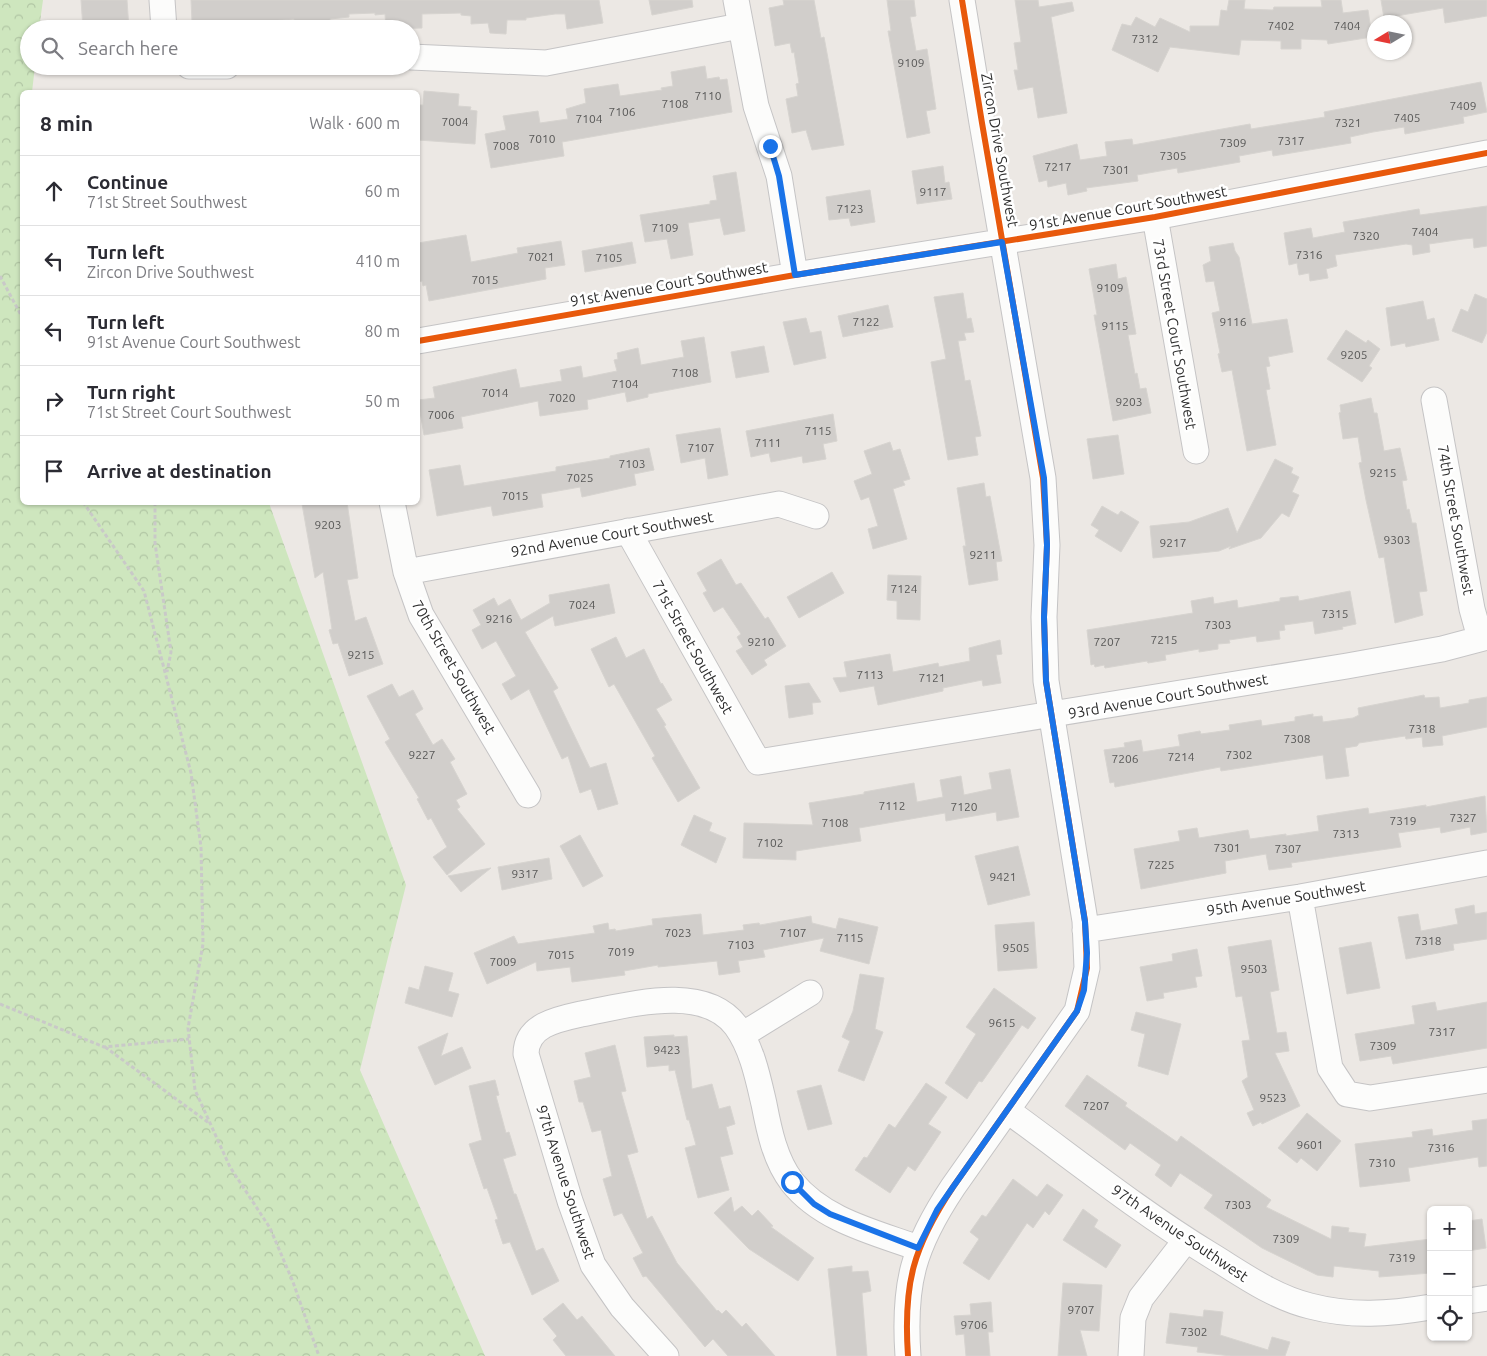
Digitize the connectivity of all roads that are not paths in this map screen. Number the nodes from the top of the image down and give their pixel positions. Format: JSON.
{"nodes":[{"id":1,"x":162,"y":0,"type":"edge"},
{"id":2,"x":736,"y":0,"type":"edge"},
{"id":3,"x":962,"y":0,"type":"edge"},
{"id":4,"x":163,"y":20,"type":"edge"},
{"id":5,"x":740,"y":26,"type":"junction"},
{"id":6,"x":420,"y":57,"type":"edge"},
{"id":7,"x":1487,"y":153,"type":"edge"},
{"id":8,"x":1155,"y":217,"type":"junction"},
{"id":9,"x":1002,"y":242,"type":"junction"},
{"id":10,"x":795,"y":275,"type":"junction"},
{"id":11,"x":420,"y":341,"type":"edge"},
{"id":12,"x":1434,"y":400,"type":"dead end"},
{"id":13,"x":1196,"y":451,"type":"dead end"},
{"id":14,"x":393,"y":505,"type":"edge"},
{"id":15,"x":816,"y":516,"type":"dead end"},
{"id":16,"x":628,"y":531,"type":"junction"},
{"id":17,"x":406,"y":572,"type":"junction"},
{"id":18,"x":1484,"y":638,"type":"edge"},
{"id":19,"x":1050,"y":716,"type":"junction"},
{"id":20,"x":758,"y":762,"type":"joint"},
{"id":21,"x":528,"y":795,"type":"dead end"},
{"id":22,"x":1487,"y":864,"type":"edge"},
{"id":23,"x":1300,"y":898,"type":"junction"},
{"id":24,"x":1085,"y":930,"type":"junction"},
{"id":25,"x":810,"y":993,"type":"dead end"},
{"id":26,"x":742,"y":1035,"type":"junction"},
{"id":27,"x":1487,"y":1080,"type":"edge"},
{"id":28,"x":1008,"y":1111,"type":"junction"},
{"id":29,"x":1186,"y":1240,"type":"junction"},
{"id":30,"x":918,"y":1248,"type":"junction"},
{"id":31,"x":1487,"y":1298,"type":"edge"},
{"id":32,"x":1472,"y":1300,"type":"edge"},
{"id":33,"x":1427,"y":1308,"type":"edge"},
{"id":34,"x":666,"y":1356,"type":"edge"},
{"id":35,"x":908,"y":1356,"type":"edge"},
{"id":36,"x":1131,"y":1356,"type":"edge"}],
"edges":[{"from":1,"to":4,"type":"street"},
{"from":2,"to":5,"type":"street"},
{"from":3,"to":9,"type":"street","name":"Zircon Drive Southwest"},
{"from":5,"to":6,"type":"street"},
{"from":5,"to":10,"type":"street"},
{"from":7,"to":8,"type":"street","name":"91st Avenue Court Southwest"},
{"from":8,"to":9,"type":"street","name":"91st Avenue Court Southwest"},
{"from":8,"to":13,"type":"street","name":"73rd Street Court Southwest"},
{"from":9,"to":10,"type":"street","name":"91st Avenue Court Southwest"},
{"from":9,"to":19,"type":"street","name":"Zircon Drive Southwest"},
{"from":10,"to":11,"type":"street","name":"91st Avenue Court Southwest"},
{"from":12,"to":18,"type":"street","name":"74th Street Southwest"},
{"from":14,"to":17,"type":"street","name":"70th Street Southwest"},
{"from":15,"to":16,"type":"street","name":"92nd Avenue Court Southwest"},
{"from":16,"to":17,"type":"street","name":"92nd Avenue Court Southwest"},
{"from":16,"to":20,"type":"street","name":"71st Street Southwest"},
{"from":17,"to":21,"type":"street","name":"70th Street Southwest"},
{"from":18,"to":19,"type":"street","name":"93rd Avenue Court Southwest"},
{"from":19,"to":20,"type":"street","name":"93rd Avenue Court Southwest"},
{"from":19,"to":24,"type":"street","name":"Zircon Drive Southwest"},
{"from":22,"to":23,"type":"street","name":"95th Avenue Southwest"},
{"from":23,"to":24,"type":"street","name":"95th Avenue Southwest"},
{"from":23,"to":27,"type":"street"},
{"from":24,"to":28,"type":"street","name":"Zircon Drive Southwest"},
{"from":25,"to":26,"type":"street"},
{"from":26,"to":30,"type":"street"},
{"from":26,"to":34,"type":"street","name":"97th Avenue Southwest"},
{"from":28,"to":29,"type":"street","name":"97th Avenue Southwest"},
{"from":28,"to":30,"type":"street","name":"Zircon Drive Southwest"},
{"from":29,"to":33,"type":"street","name":"97th Avenue Southwest"},
{"from":29,"to":36,"type":"street"},
{"from":30,"to":35,"type":"street","name":"Zircon Drive Southwest"},
{"from":31,"to":32,"type":"street"}]}
